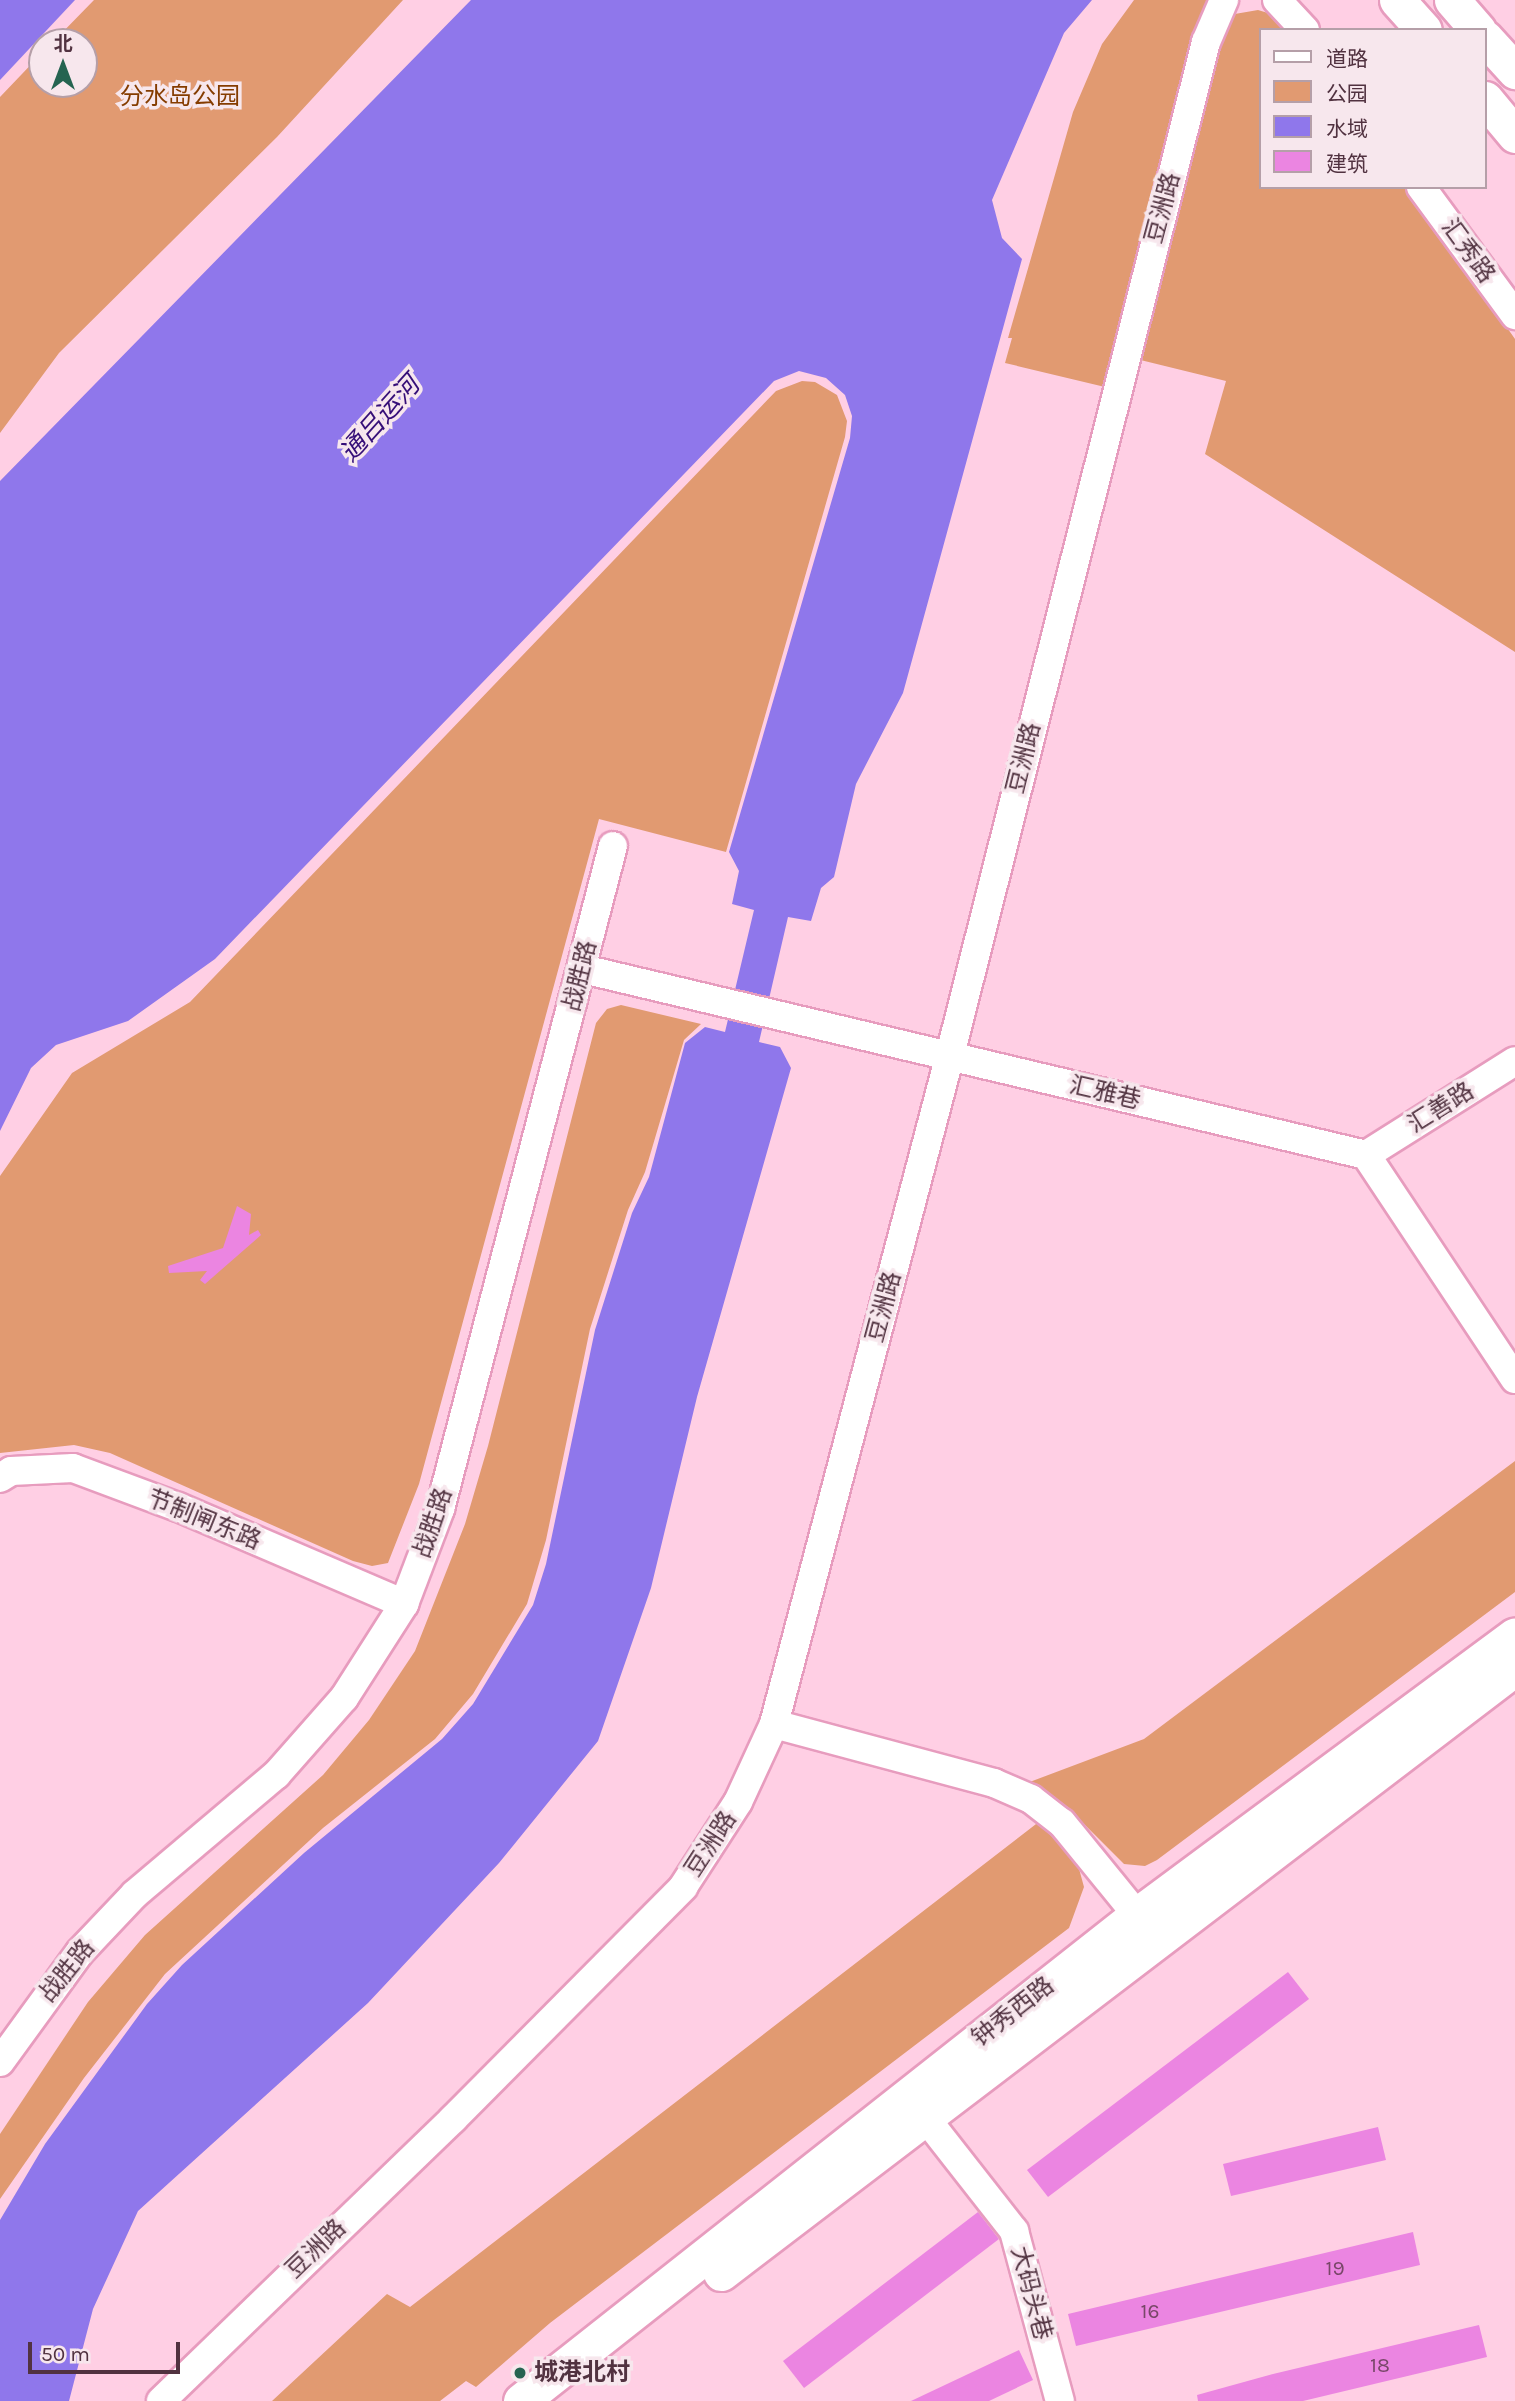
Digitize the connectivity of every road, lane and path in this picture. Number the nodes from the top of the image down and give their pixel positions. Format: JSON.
{"nodes":[{"id":1,"x":1224,"y":0,"type":"edge"},
{"id":2,"x":1277,"y":0,"type":"edge"},
{"id":3,"x":1397,"y":0,"type":"edge"},
{"id":4,"x":1452,"y":0,"type":"edge"},
{"id":5,"x":1303,"y":28,"type":"edge"},
{"id":6,"x":1422,"y":28,"type":"edge"},
{"id":7,"x":1476,"y":28,"type":"edge"},
{"id":8,"x":1487,"y":40,"type":"edge"},
{"id":9,"x":1514,"y":70,"type":"edge"},
{"id":10,"x":1487,"y":101,"type":"edge"},
{"id":11,"x":1515,"y":135,"type":"edge"},
{"id":12,"x":1422,"y":189,"type":"edge"},
{"id":13,"x":1515,"y":316,"type":"edge"},
{"id":14,"x":613,"y":846,"type":"dead end"},
{"id":15,"x":583,"y":969,"type":"junction"},
{"id":16,"x":950,"y":1055,"type":"junction"},
{"id":17,"x":1515,"y":1061,"type":"edge"},
{"id":18,"x":1366,"y":1155,"type":"junction"},
{"id":19,"x":1515,"y":1379,"type":"edge"},
{"id":20,"x":0,"y":1478,"type":"edge"},
{"id":21,"x":404,"y":1604,"type":"junction"},
{"id":22,"x":1515,"y":1634,"type":"edge"},
{"id":23,"x":1515,"y":1668,"type":"edge"},
{"id":24,"x":774,"y":1724,"type":"junction"},
{"id":25,"x":1137,"y":1915,"type":"junction"},
{"id":26,"x":0,"y":2062,"type":"edge"},
{"id":27,"x":916,"y":2106,"type":"junction"},
{"id":28,"x":161,"y":2401,"type":"edge"},
{"id":29,"x":521,"y":2401,"type":"edge"},
{"id":30,"x":559,"y":2401,"type":"edge"},
{"id":31,"x":1059,"y":2401,"type":"edge"}],
"edges":[{"from":1,"to":16,"type":"street","name":"豆洲路"},
{"from":2,"to":5,"type":"street"},
{"from":3,"to":6,"type":"main road"},
{"from":4,"to":7,"type":"main road"},
{"from":8,"to":9,"type":"main road"},
{"from":10,"to":11,"type":"main road"},
{"from":12,"to":13,"type":"street","name":"汇秀路"},
{"from":14,"to":15,"type":"street","name":"战胜路"},
{"from":15,"to":16,"type":"street","name":"汇雅巷"},
{"from":15,"to":21,"type":"street","name":"战胜路"},
{"from":16,"to":18,"type":"street","name":"汇雅巷"},
{"from":16,"to":24,"type":"street","name":"豆洲路"},
{"from":17,"to":18,"type":"street","name":"汇善路"},
{"from":18,"to":19,"type":"street"},
{"from":20,"to":21,"type":"street","name":"节制闸东路"},
{"from":21,"to":26,"type":"street","name":"战胜路"},
{"from":22,"to":25,"type":"main road","name":"钟秀西路"},
{"from":23,"to":27,"type":"main road","name":"钟秀西路"},
{"from":24,"to":25,"type":"street"},
{"from":24,"to":28,"type":"street","name":"豆洲路"},
{"from":25,"to":27,"type":"main road","name":"钟秀西路"},
{"from":27,"to":29,"type":"main road","name":"钟秀西路"},
{"from":27,"to":30,"type":"main road","name":"钟秀西路"},
{"from":27,"to":31,"type":"street","name":"大码头巷"}]}
